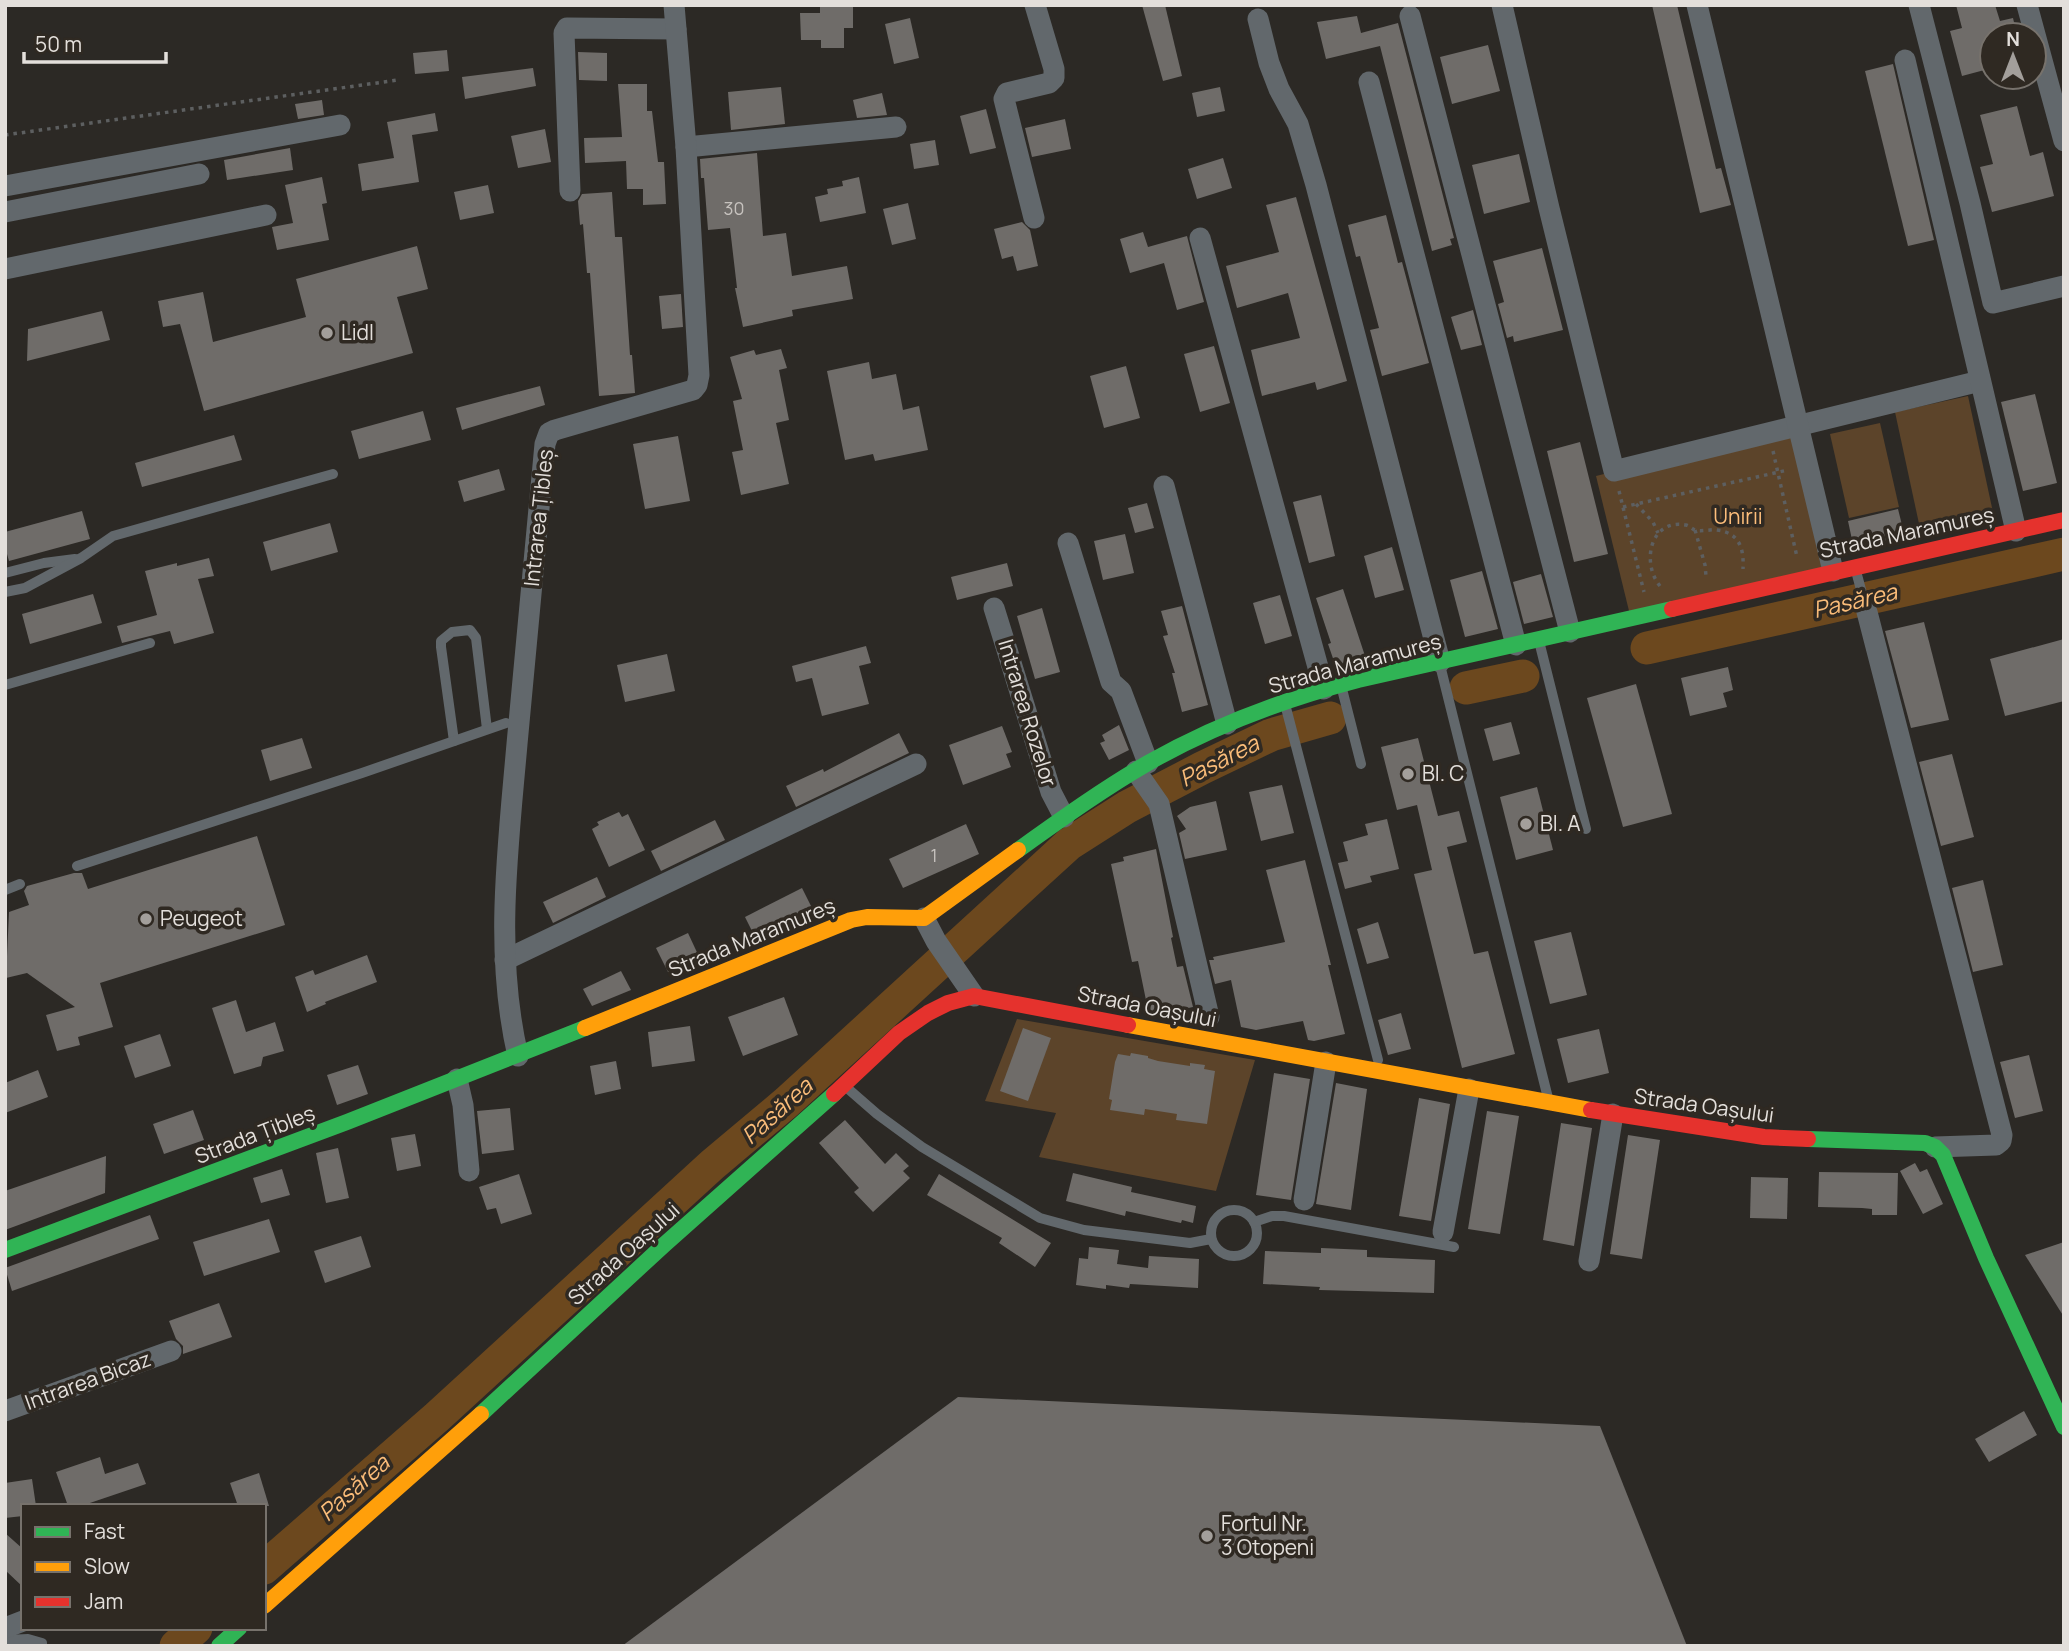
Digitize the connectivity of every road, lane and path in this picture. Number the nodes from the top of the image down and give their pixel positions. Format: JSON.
{"nodes":[{"id":1,"x":674,"y":5,"type":"edge"},
{"id":2,"x":1035,"y":5,"type":"edge"},
{"id":3,"x":1503,"y":5,"type":"edge"},
{"id":4,"x":1697,"y":5,"type":"edge"},
{"id":5,"x":1919,"y":5,"type":"edge"},
{"id":6,"x":2027,"y":5,"type":"edge"},
{"id":7,"x":1410,"y":16,"type":"dead end"},
{"id":8,"x":1258,"y":19,"type":"dead end"},
{"id":9,"x":676,"y":29,"type":"junction"},
{"id":10,"x":1905,"y":60,"type":"dead end"},
{"id":11,"x":398,"y":80,"type":"dead end"},
{"id":12,"x":1369,"y":82,"type":"dead end"},
{"id":13,"x":340,"y":125,"type":"dead end"},
{"id":14,"x":896,"y":127,"type":"dead end"},
{"id":15,"x":5,"y":135,"type":"edge"},
{"id":16,"x":2064,"y":142,"type":"edge"},
{"id":17,"x":686,"y":147,"type":"junction"},
{"id":18,"x":199,"y":174,"type":"dead end"},
{"id":19,"x":5,"y":186,"type":"edge"},
{"id":20,"x":570,"y":191,"type":"dead end"},
{"id":21,"x":5,"y":212,"type":"edge"},
{"id":22,"x":266,"y":215,"type":"dead end"},
{"id":23,"x":1034,"y":218,"type":"dead end"},
{"id":24,"x":1200,"y":238,"type":"dead end"},
{"id":25,"x":5,"y":269,"type":"edge"},
{"id":26,"x":2064,"y":286,"type":"edge"},
{"id":27,"x":1980,"y":381,"type":"junction"},
{"id":28,"x":1799,"y":425,"type":"junction"},
{"id":29,"x":1769,"y":432,"type":"junction"},
{"id":30,"x":1808,"y":465,"type":"junction"},
{"id":31,"x":1614,"y":471,"type":"junction"},
{"id":32,"x":1778,"y":472,"type":"junction"},
{"id":33,"x":333,"y":474,"type":"dead end"},
{"id":34,"x":1164,"y":486,"type":"dead end"},
{"id":35,"x":1636,"y":504,"type":"junction"},
{"id":36,"x":1623,"y":507,"type":"junction"},
{"id":37,"x":2064,"y":520,"type":"edge"},
{"id":38,"x":1696,"y":530,"type":"junction"},
{"id":39,"x":2016,"y":531,"type":"junction"},
{"id":40,"x":1658,"y":533,"type":"junction"},
{"id":41,"x":1068,"y":543,"type":"dead end"},
{"id":42,"x":81,"y":558,"type":"junction"},
{"id":43,"x":1799,"y":565,"type":"dead end"},
{"id":44,"x":1855,"y":568,"type":"junction"},
{"id":45,"x":1743,"y":571,"type":"dead end"},
{"id":46,"x":1833,"y":571,"type":"junction"},
{"id":47,"x":5,"y":573,"type":"edge"},
{"id":48,"x":1665,"y":591,"type":"dead end"},
{"id":49,"x":5,"y":592,"type":"edge"},
{"id":50,"x":1707,"y":601,"type":"junction"},
{"id":51,"x":995,"y":608,"type":"dead end"},
{"id":52,"x":1867,"y":612,"type":"joint"},
{"id":53,"x":1650,"y":614,"type":"junction"},
{"id":54,"x":1570,"y":632,"type":"junction"},
{"id":55,"x":1539,"y":640,"type":"junction"},
{"id":56,"x":150,"y":643,"type":"dead end"},
{"id":57,"x":1516,"y":645,"type":"junction"},
{"id":58,"x":1442,"y":671,"type":"junction"},
{"id":59,"x":5,"y":685,"type":"edge"},
{"id":60,"x":1337,"y":692,"type":"junction"},
{"id":61,"x":1286,"y":710,"type":"junction"},
{"id":62,"x":1238,"y":722,"type":"junction"},
{"id":63,"x":506,"y":723,"type":"dead end"},
{"id":64,"x":487,"y":729,"type":"junction"},
{"id":65,"x":454,"y":741,"type":"junction"},
{"id":66,"x":916,"y":764,"type":"dead end"},
{"id":67,"x":1361,"y":764,"type":"dead end"},
{"id":68,"x":1142,"y":767,"type":"junction"},
{"id":69,"x":1064,"y":817,"type":"junction"},
{"id":70,"x":1586,"y":829,"type":"dead end"},
{"id":71,"x":78,"y":866,"type":"dead end"},
{"id":72,"x":20,"y":884,"type":"dead end"},
{"id":73,"x":5,"y":890,"type":"edge"},
{"id":74,"x":924,"y":918,"type":"junction"},
{"id":75,"x":505,"y":960,"type":"junction"},
{"id":76,"x":974,"y":996,"type":"junction"},
{"id":77,"x":1209,"y":1017,"type":"dead end"},
{"id":78,"x":518,"y":1056,"type":"junction"},
{"id":79,"x":1378,"y":1060,"type":"dead end"},
{"id":80,"x":1326,"y":1062,"type":"junction"},
{"id":81,"x":457,"y":1079,"type":"junction"},
{"id":82,"x":844,"y":1085,"type":"junction"},
{"id":83,"x":1469,"y":1090,"type":"junction"},
{"id":84,"x":1550,"y":1104,"type":"junction"},
{"id":85,"x":1613,"y":1114,"type":"junction"},
{"id":86,"x":1935,"y":1147,"type":"junction"},
{"id":87,"x":469,"y":1171,"type":"dead end"},
{"id":88,"x":1304,"y":1200,"type":"dead end"},
{"id":89,"x":1254,"y":1222,"type":"junction"},
{"id":90,"x":1211,"y":1239,"type":"junction"},
{"id":91,"x":1449,"y":1239,"type":"joint"},
{"id":92,"x":5,"y":1250,"type":"edge"},
{"id":93,"x":1589,"y":1261,"type":"dead end"},
{"id":94,"x":171,"y":1351,"type":"dead end"},
{"id":95,"x":5,"y":1411,"type":"edge"},
{"id":96,"x":2064,"y":1427,"type":"edge"},
{"id":97,"x":266,"y":1604,"type":"edge"},
{"id":98,"x":237,"y":1630,"type":"edge"},
{"id":99,"x":5,"y":1640,"type":"edge"},
{"id":100,"x":42,"y":1646,"type":"edge"},
{"id":101,"x":219,"y":1646,"type":"edge"}],
"edges":[{"from":1,"to":9,"type":"street","name":"Intrarea Țibleș"},
{"from":2,"to":23,"type":"street"},
{"from":3,"to":31,"type":"street"},
{"from":4,"to":28,"type":"street"},
{"from":5,"to":26,"type":"street"},
{"from":6,"to":16,"type":"street"},
{"from":7,"to":54,"type":"street"},
{"from":8,"to":58,"type":"street"},
{"from":9,"to":17,"type":"street","name":"Intrarea Țibleș"},
{"from":9,"to":20,"type":"street"},
{"from":10,"to":27,"type":"street"},
{"from":11,"to":15,"type":"path"},
{"from":12,"to":57,"type":"street"},
{"from":13,"to":19,"type":"street"},
{"from":14,"to":17,"type":"street"},
{"from":17,"to":75,"type":"street","name":"Intrarea Țibleș"},
{"from":18,"to":21,"type":"street"},
{"from":22,"to":25,"type":"street"},
{"from":24,"to":60,"type":"street"},
{"from":27,"to":28,"type":"street"},
{"from":27,"to":39,"type":"street"},
{"from":28,"to":29,"type":"street"},
{"from":28,"to":30,"type":"street"},
{"from":29,"to":31,"type":"street"},
{"from":29,"to":32,"type":"path"},
{"from":30,"to":32,"type":"path"},
{"from":30,"to":46,"type":"street"},
{"from":31,"to":36,"type":"path"},
{"from":32,"to":35,"type":"path"},
{"from":32,"to":43,"type":"path"},
{"from":33,"to":42,"type":"lane"},
{"from":34,"to":62,"type":"street"},
{"from":35,"to":36,"type":"path"},
{"from":35,"to":40,"type":"path"},
{"from":36,"to":53,"type":"path"},
{"from":37,"to":39,"type":"street","name":"Strada Maramureș"},
{"from":38,"to":40,"type":"path"},
{"from":38,"to":45,"type":"path"},
{"from":38,"to":50,"type":"path"},
{"from":39,"to":44,"type":"street","name":"Strada Maramureș"},
{"from":40,"to":48,"type":"path"},
{"from":41,"to":68,"type":"street"},
{"from":42,"to":47,"type":"lane"},
{"from":42,"to":49,"type":"lane"},
{"from":44,"to":46,"type":"street","name":"Strada Maramureș"},
{"from":44,"to":52,"type":"lane"},
{"from":46,"to":50,"type":"street","name":"Strada Maramureș"},
{"from":50,"to":53,"type":"street","name":"Strada Maramureș"},
{"from":51,"to":69,"type":"street","name":"Intrarea Rozelor"},
{"from":52,"to":86,"type":"street"},
{"from":53,"to":54,"type":"street","name":"Strada Maramureș"},
{"from":54,"to":55,"type":"street","name":"Strada Maramureș"},
{"from":55,"to":57,"type":"street","name":"Strada Maramureș"},
{"from":55,"to":70,"type":"lane"},
{"from":56,"to":59,"type":"lane"},
{"from":57,"to":58,"type":"street","name":"Strada Maramureș"},
{"from":58,"to":60,"type":"street","name":"Strada Maramureș"},
{"from":58,"to":84,"type":"lane"},
{"from":60,"to":61,"type":"street","name":"Strada Maramureș"},
{"from":60,"to":67,"type":"lane"},
{"from":61,"to":62,"type":"street","name":"Strada Maramureș"},
{"from":61,"to":79,"type":"lane"},
{"from":62,"to":68,"type":"street","name":"Strada Maramureș"},
{"from":63,"to":64,"type":"lane"},
{"from":64,"to":65,"type":"lane"},
{"from":64,"to":65,"type":"lane"},
{"from":65,"to":71,"type":"lane"},
{"from":66,"to":75,"type":"street"},
{"from":68,"to":69,"type":"street","name":"Strada Maramureș"},
{"from":68,"to":77,"type":"street"},
{"from":69,"to":74,"type":"street","name":"Strada Maramureș"},
{"from":72,"to":73,"type":"lane"},
{"from":74,"to":76,"type":"street"},
{"from":74,"to":78,"type":"street","name":"Strada Maramureș"},
{"from":75,"to":78,"type":"street","name":"Intrarea Țibleș"},
{"from":76,"to":80,"type":"street","name":"Strada Oașului"},
{"from":76,"to":82,"type":"street","name":"Strada Oașului"},
{"from":78,"to":81,"type":"street","name":"Strada Țibleș"},
{"from":80,"to":83,"type":"street","name":"Strada Oașului"},
{"from":80,"to":88,"type":"street"},
{"from":81,"to":87,"type":"street"},
{"from":81,"to":92,"type":"street","name":"Strada Țibleș"},
{"from":82,"to":90,"type":"lane"},
{"from":82,"to":97,"type":"street","name":"Strada Oașului"},
{"from":83,"to":84,"type":"street","name":"Strada Oașului"},
{"from":83,"to":91,"type":"street"},
{"from":84,"to":85,"type":"street","name":"Strada Oașului"},
{"from":85,"to":86,"type":"street","name":"Strada Oașului"},
{"from":85,"to":93,"type":"street"},
{"from":86,"to":96,"type":"street"},
{"from":89,"to":90,"type":"lane"},
{"from":89,"to":90,"type":"lane"},
{"from":89,"to":91,"type":"lane"},
{"from":94,"to":95,"type":"street","name":"Intrarea Bicaz"},
{"from":98,"to":101,"type":"street"},
{"from":99,"to":100,"type":"lane"}]}
